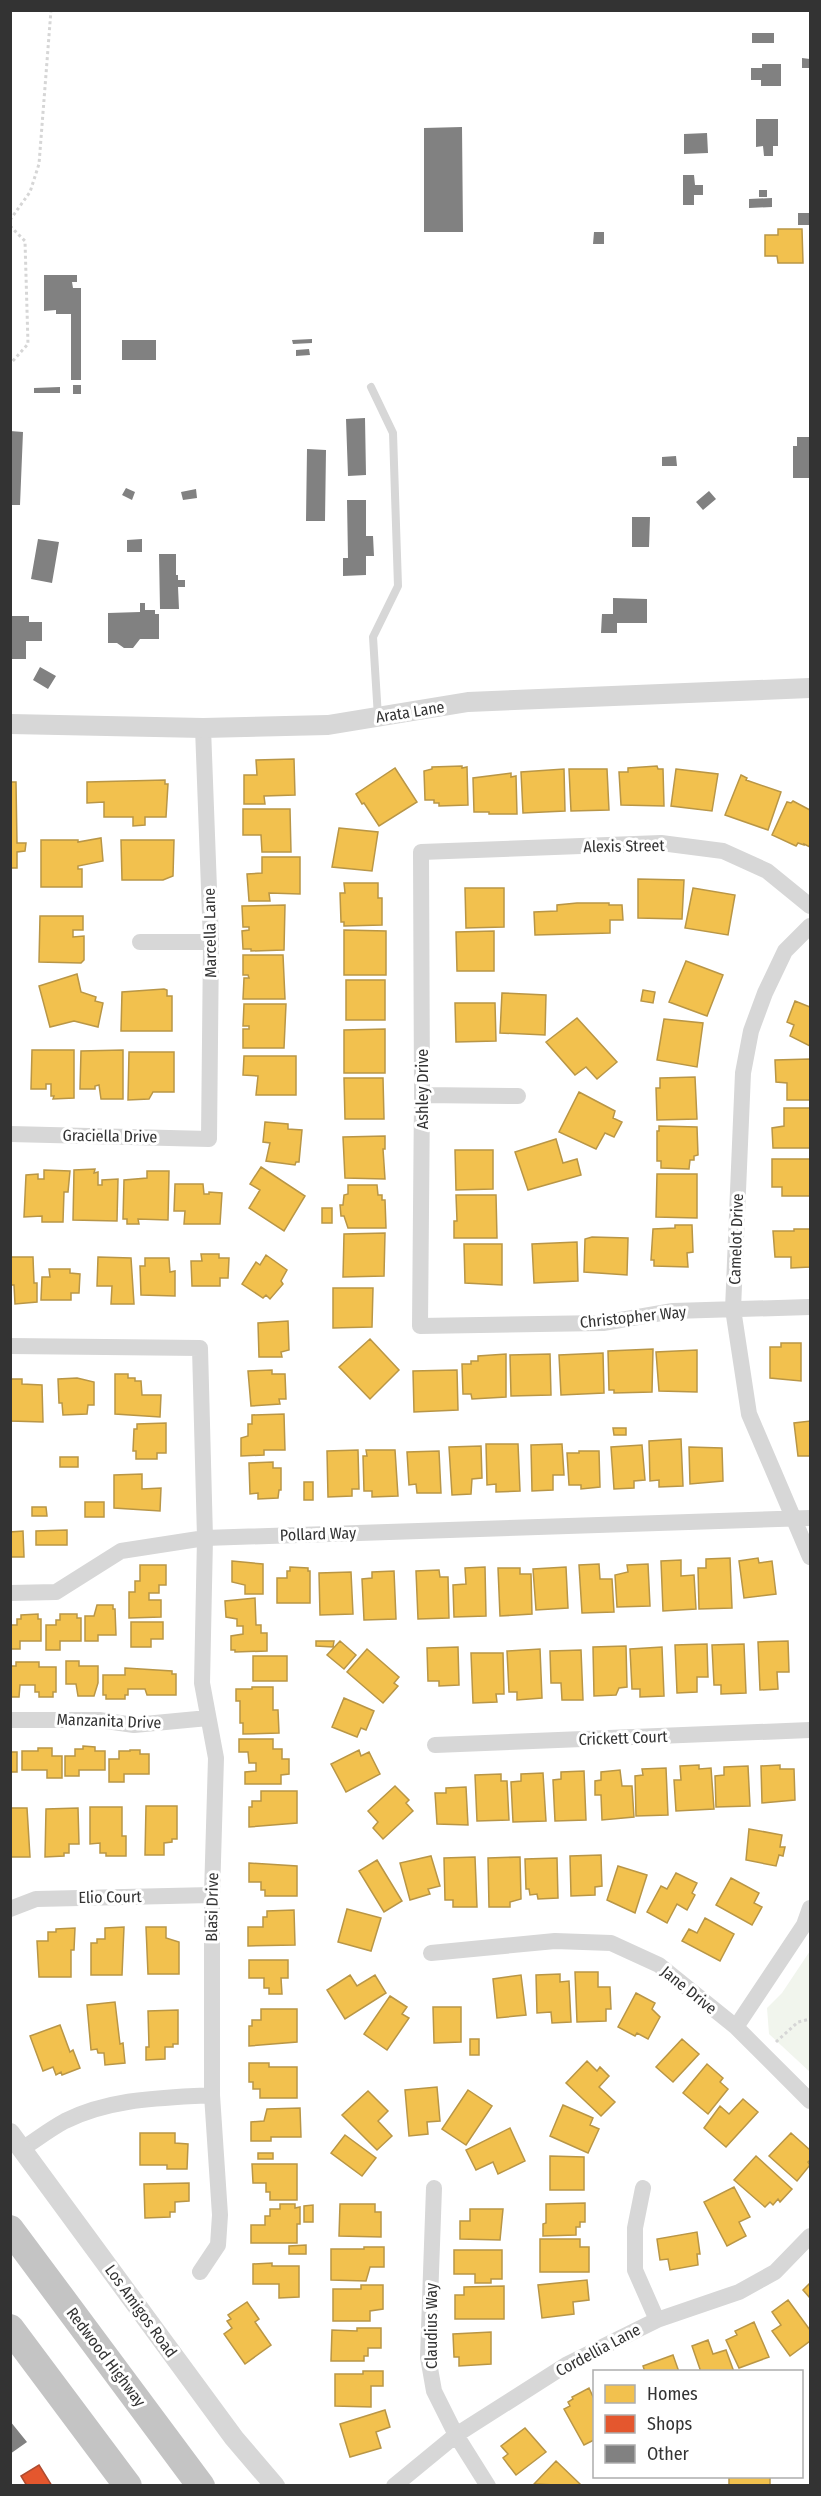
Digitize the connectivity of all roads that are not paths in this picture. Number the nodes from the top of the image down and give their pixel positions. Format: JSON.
{"nodes":[{"id":1,"x":371,"y":387,"type":"dead end"},
{"id":2,"x":810,"y":688,"type":"edge"},
{"id":3,"x":378,"y":717,"type":"junction"},
{"id":4,"x":10,"y":724,"type":"edge"},
{"id":5,"x":203,"y":728,"type":"junction"},
{"id":6,"x":421,"y":852,"type":"joint"},
{"id":7,"x":810,"y":906,"type":"edge"},
{"id":8,"x":810,"y":926,"type":"edge"},
{"id":9,"x":140,"y":942,"type":"dead end"},
{"id":10,"x":211,"y":942,"type":"junction"},
{"id":11,"x":422,"y":1095,"type":"junction"},
{"id":12,"x":518,"y":1096,"type":"dead end"},
{"id":13,"x":10,"y":1134,"type":"edge"},
{"id":14,"x":209,"y":1138,"type":"joint"},
{"id":15,"x":810,"y":1307,"type":"edge"},
{"id":16,"x":733,"y":1309,"type":"junction"},
{"id":17,"x":420,"y":1326,"type":"joint"},
{"id":18,"x":10,"y":1346,"type":"edge"},
{"id":19,"x":802,"y":1519,"type":"edge"},
{"id":20,"x":205,"y":1538,"type":"junction"},
{"id":21,"x":810,"y":1557,"type":"edge"},
{"id":22,"x":10,"y":1593,"type":"edge"},
{"id":23,"x":208,"y":1718,"type":"junction"},
{"id":24,"x":10,"y":1720,"type":"edge"},
{"id":25,"x":810,"y":1730,"type":"edge"},
{"id":26,"x":435,"y":1745,"type":"dead end"},
{"id":27,"x":212,"y":1895,"type":"junction"},
{"id":28,"x":810,"y":1908,"type":"edge"},
{"id":29,"x":10,"y":1909,"type":"edge"},
{"id":30,"x":431,"y":1953,"type":"dead end"},
{"id":31,"x":736,"y":2027,"type":"junction"},
{"id":32,"x":212,"y":2095,"type":"junction"},
{"id":33,"x":810,"y":2101,"type":"edge"},
{"id":34,"x":16,"y":2141,"type":"edge"},
{"id":35,"x":434,"y":2188,"type":"dead end"},
{"id":36,"x":643,"y":2188,"type":"dead end"},
{"id":37,"x":10,"y":2229,"type":"edge"},
{"id":38,"x":810,"y":2236,"type":"edge"},
{"id":39,"x":200,"y":2272,"type":"dead end"},
{"id":40,"x":657,"y":2319,"type":"junction"},
{"id":41,"x":10,"y":2328,"type":"edge"},
{"id":42,"x":456,"y":2435,"type":"junction"},
{"id":43,"x":128,"y":2486,"type":"edge"},
{"id":44,"x":201,"y":2486,"type":"edge"},
{"id":45,"x":275,"y":2486,"type":"edge"},
{"id":46,"x":394,"y":2486,"type":"edge"},
{"id":47,"x":488,"y":2486,"type":"edge"}],
"edges":[{"from":1,"to":3,"type":"lane"},
{"from":2,"to":3,"type":"street","name":"Arata Lane"},
{"from":3,"to":5,"type":"street","name":"Arata Lane"},
{"from":4,"to":5,"type":"street","name":"Arata Lane"},
{"from":5,"to":10,"type":"street","name":"Marcella Lane"},
{"from":6,"to":7,"type":"street","name":"Alexis Street"},
{"from":6,"to":11,"type":"street","name":"Ashley Drive"},
{"from":8,"to":16,"type":"street","name":"Camelot Drive"},
{"from":9,"to":10,"type":"street"},
{"from":10,"to":14,"type":"street","name":"Marcella Lane"},
{"from":11,"to":12,"type":"street"},
{"from":11,"to":17,"type":"street","name":"Ashley Drive"},
{"from":13,"to":14,"type":"street","name":"Graciella Drive"},
{"from":15,"to":16,"type":"street","name":"Christopher Way"},
{"from":16,"to":17,"type":"street","name":"Christopher Way"},
{"from":16,"to":19,"type":"street","name":"Camelot Drive"},
{"from":18,"to":20,"type":"street"},
{"from":19,"to":20,"type":"street","name":"Pollard Way"},
{"from":19,"to":21,"type":"street","name":"Camelot Drive"},
{"from":20,"to":22,"type":"street","name":"Pollard Way"},
{"from":20,"to":23,"type":"street","name":"Blasi Drive"},
{"from":23,"to":24,"type":"street","name":"Manzanita Drive"},
{"from":23,"to":27,"type":"street","name":"Blasi Drive"},
{"from":25,"to":26,"type":"street","name":"Crickett Court"},
{"from":27,"to":29,"type":"street","name":"Elio Court"},
{"from":27,"to":32,"type":"street","name":"Blasi Drive"},
{"from":28,"to":31,"type":"street"},
{"from":30,"to":31,"type":"street","name":"Jane Drive"},
{"from":31,"to":33,"type":"street","name":"Jane Drive"},
{"from":32,"to":34,"type":"street"},
{"from":32,"to":39,"type":"street","name":"Blasi Drive"},
{"from":34,"to":45,"type":"street","name":"Los Amigos Road"},
{"from":35,"to":42,"type":"street","name":"Claudius Way"},
{"from":36,"to":40,"type":"street"},
{"from":37,"to":44,"type":"highway","name":"Redwood Highway"},
{"from":38,"to":40,"type":"street","name":"Cordellia Lane"},
{"from":40,"to":42,"type":"street","name":"Cordellia Lane"},
{"from":41,"to":43,"type":"highway"},
{"from":42,"to":46,"type":"street","name":"Cordellia Lane"},
{"from":42,"to":47,"type":"street","name":"Claudius Way"}]}
